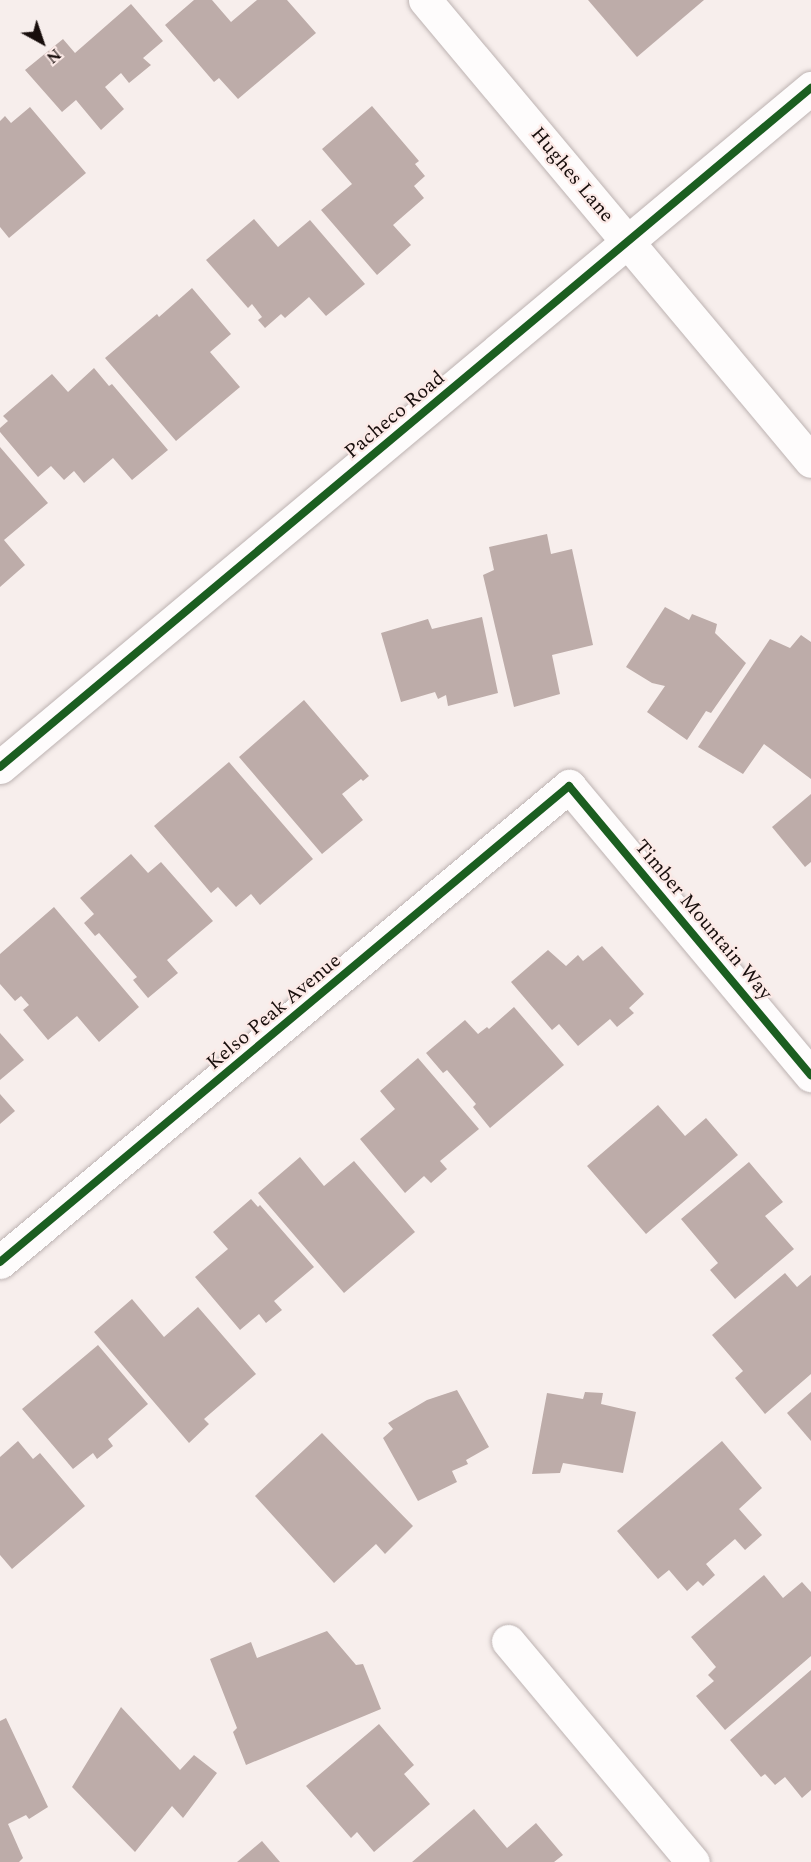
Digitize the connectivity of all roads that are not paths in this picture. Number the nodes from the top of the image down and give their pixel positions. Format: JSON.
{"nodes":[{"id":1,"x":425,"y":0,"type":"edge"},
{"id":2,"x":811,"y":88,"type":"edge"},
{"id":3,"x":627,"y":242,"type":"junction"},
{"id":4,"x":811,"y":461,"type":"edge"},
{"id":5,"x":0,"y":767,"type":"edge"},
{"id":6,"x":569,"y":786,"type":"joint"},
{"id":7,"x":811,"y":1075,"type":"edge"},
{"id":8,"x":0,"y":1262,"type":"edge"},
{"id":9,"x":508,"y":1641,"type":"dead end"},
{"id":10,"x":693,"y":1862,"type":"edge"}],
"edges":[{"from":1,"to":3,"type":"street","name":"Hughes Lane"},
{"from":2,"to":3,"type":"street","name":"Pacheco Road"},
{"from":3,"to":4,"type":"street","name":"Hughes Lane"},
{"from":3,"to":5,"type":"street","name":"Pacheco Road"},
{"from":6,"to":7,"type":"street","name":"Timber Mountain Way"},
{"from":6,"to":8,"type":"street","name":"Kelso Peak Avenue"},
{"from":9,"to":10,"type":"street"}]}
